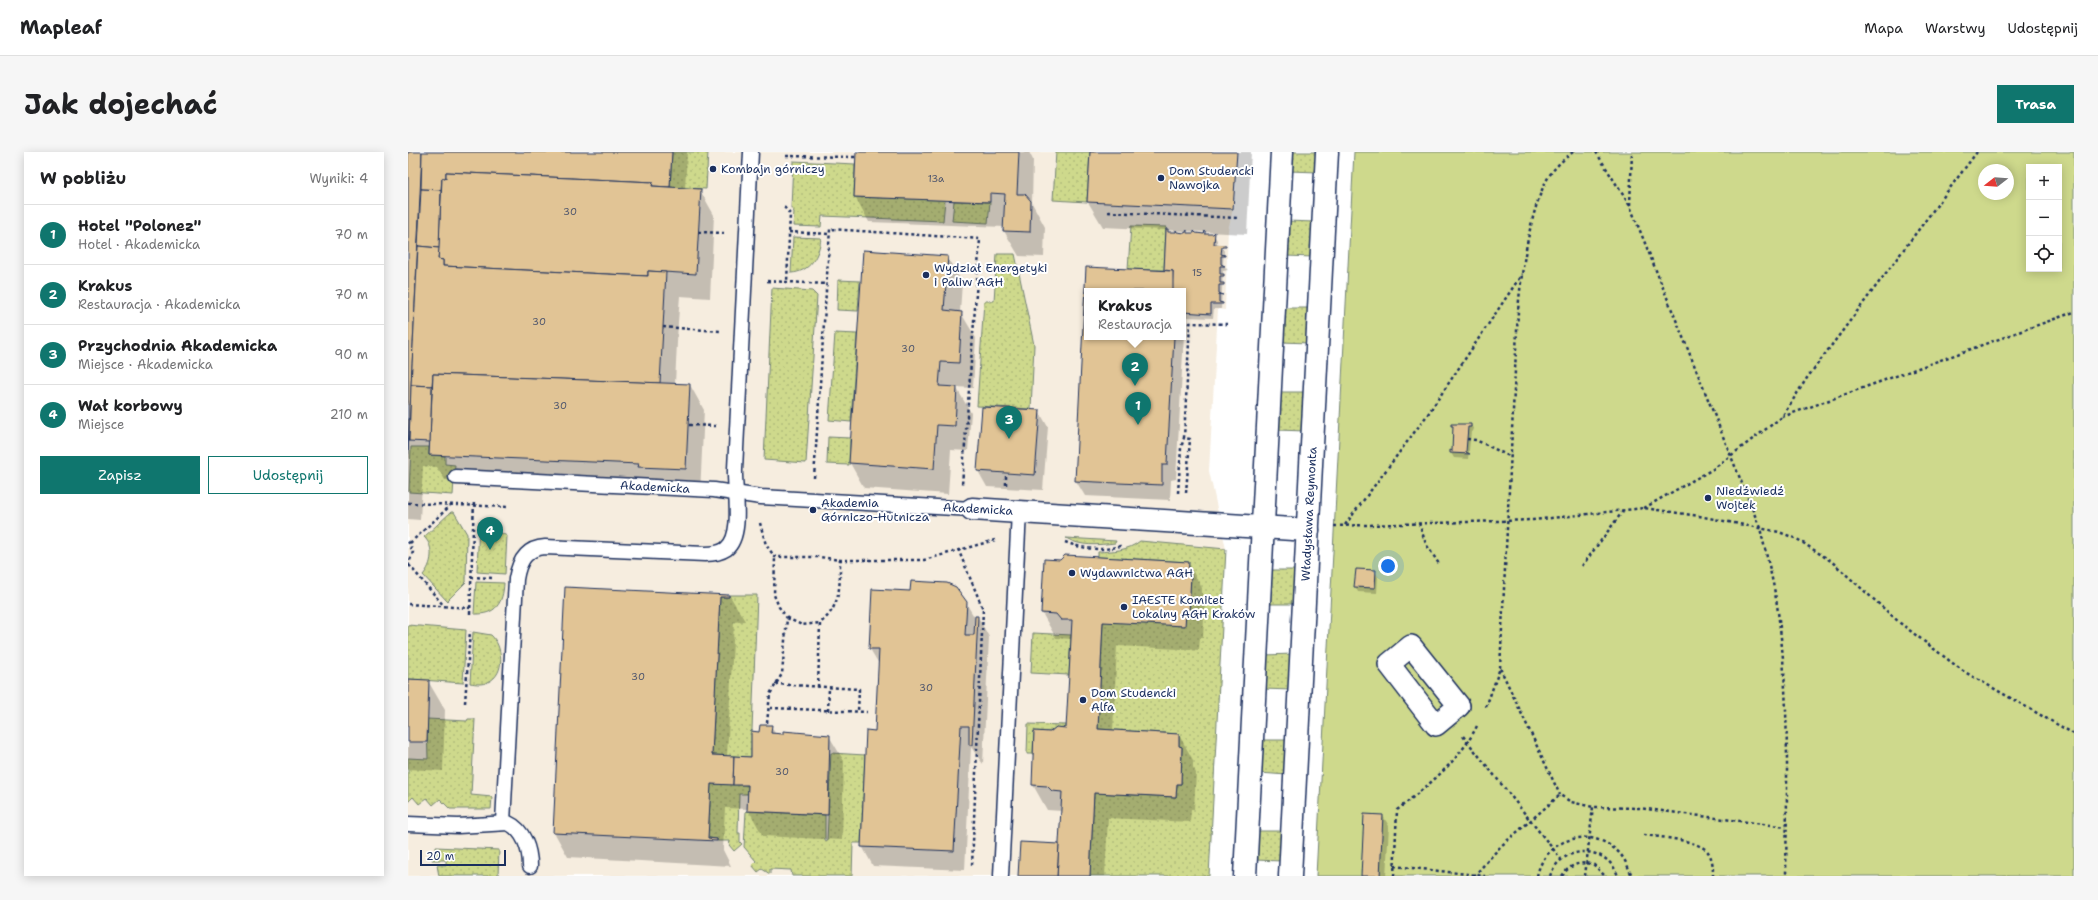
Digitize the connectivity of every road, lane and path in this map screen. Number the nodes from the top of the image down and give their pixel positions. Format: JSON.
{"nodes":[{"id":1,"x":751,"y":152,"type":"edge"},
{"id":2,"x":1282,"y":152,"type":"edge"},
{"id":3,"x":1327,"y":152,"type":"edge"},
{"id":4,"x":1573,"y":152,"type":"edge"},
{"id":5,"x":1596,"y":152,"type":"edge"},
{"id":6,"x":1632,"y":152,"type":"edge"},
{"id":7,"x":1977,"y":152,"type":"edge"},
{"id":8,"x":786,"y":156,"type":"dead end"},
{"id":9,"x":855,"y":156,"type":"dead end"},
{"id":10,"x":1630,"y":206,"type":"junction"},
{"id":11,"x":784,"y":207,"type":"dead end"},
{"id":12,"x":1108,"y":212,"type":"dead end"},
{"id":13,"x":1238,"y":218,"type":"dead end"},
{"id":14,"x":698,"y":232,"type":"dead end"},
{"id":15,"x":789,"y":232,"type":"junction"},
{"id":16,"x":718,"y":233,"type":"dead end"},
{"id":17,"x":830,"y":234,"type":"junction"},
{"id":18,"x":1522,"y":274,"type":"junction"},
{"id":19,"x":744,"y":280,"type":"junction"},
{"id":20,"x":787,"y":282,"type":"junction"},
{"id":21,"x":827,"y":284,"type":"junction"},
{"id":22,"x":2074,"y":312,"type":"edge"},
{"id":23,"x":1227,"y":324,"type":"dead end"},
{"id":24,"x":663,"y":327,"type":"dead end"},
{"id":25,"x":724,"y":331,"type":"dead end"},
{"id":26,"x":1782,"y":417,"type":"junction"},
{"id":27,"x":689,"y":425,"type":"dead end"},
{"id":28,"x":707,"y":426,"type":"dead end"},
{"id":29,"x":1184,"y":438,"type":"junction"},
{"id":30,"x":1467,"y":440,"type":"dead end"},
{"id":31,"x":1732,"y":456,"type":"junction"},
{"id":32,"x":1511,"y":457,"type":"junction"},
{"id":33,"x":1006,"y":474,"type":"dead end"},
{"id":34,"x":456,"y":477,"type":"dead end"},
{"id":35,"x":1006,"y":478,"type":"dead end"},
{"id":36,"x":814,"y":481,"type":"dead end"},
{"id":37,"x":962,"y":490,"type":"dead end"},
{"id":38,"x":735,"y":493,"type":"junction"},
{"id":39,"x":1178,"y":493,"type":"dead end"},
{"id":40,"x":1186,"y":493,"type":"dead end"},
{"id":41,"x":408,"y":503,"type":"edge"},
{"id":42,"x":474,"y":505,"type":"junction"},
{"id":43,"x":450,"y":506,"type":"junction"},
{"id":44,"x":509,"y":507,"type":"dead end"},
{"id":45,"x":1644,"y":508,"type":"junction"},
{"id":46,"x":972,"y":509,"type":"joint"},
{"id":47,"x":1623,"y":510,"type":"junction"},
{"id":48,"x":1019,"y":511,"type":"junction"},
{"id":49,"x":759,"y":519,"type":"dead end"},
{"id":50,"x":1508,"y":519,"type":"junction"},
{"id":51,"x":1419,"y":523,"type":"junction"},
{"id":52,"x":1345,"y":525,"type":"junction"},
{"id":53,"x":1263,"y":527,"type":"junction"},
{"id":54,"x":1318,"y":528,"type":"junction"},
{"id":55,"x":1760,"y":528,"type":"junction"},
{"id":56,"x":998,"y":539,"type":"dead end"},
{"id":57,"x":409,"y":542,"type":"edge"},
{"id":58,"x":1065,"y":542,"type":"dead end"},
{"id":59,"x":1116,"y":547,"type":"dead end"},
{"id":60,"x":958,"y":550,"type":"junction"},
{"id":61,"x":775,"y":556,"type":"junction"},
{"id":62,"x":840,"y":560,"type":"junction"},
{"id":63,"x":1439,"y":564,"type":"dead end"},
{"id":64,"x":408,"y":566,"type":"edge"},
{"id":65,"x":1582,"y":566,"type":"dead end"},
{"id":66,"x":408,"y":604,"type":"edge"},
{"id":67,"x":444,"y":606,"type":"junction"},
{"id":68,"x":470,"y":608,"type":"junction"},
{"id":69,"x":470,"y":614,"type":"dead end"},
{"id":70,"x":787,"y":618,"type":"junction"},
{"id":71,"x":820,"y":623,"type":"junction"},
{"id":72,"x":470,"y":631,"type":"dead end"},
{"id":73,"x":1500,"y":668,"type":"junction"},
{"id":74,"x":776,"y":684,"type":"junction"},
{"id":75,"x":818,"y":687,"type":"junction"},
{"id":76,"x":829,"y":688,"type":"junction"},
{"id":77,"x":465,"y":703,"type":"dead end"},
{"id":78,"x":770,"y":708,"type":"junction"},
{"id":79,"x":828,"y":711,"type":"junction"},
{"id":80,"x":1484,"y":711,"type":"dead end"},
{"id":81,"x":858,"y":712,"type":"junction"},
{"id":82,"x":867,"y":712,"type":"dead end"},
{"id":83,"x":1447,"y":715,"type":"dead end"},
{"id":84,"x":766,"y":723,"type":"dead end"},
{"id":85,"x":1478,"y":724,"type":"dead end"},
{"id":86,"x":2074,"y":734,"type":"edge"},
{"id":87,"x":1468,"y":742,"type":"junction"},
{"id":88,"x":1560,"y":795,"type":"junction"},
{"id":89,"x":1593,"y":806,"type":"junction"},
{"id":90,"x":1530,"y":820,"type":"junction"},
{"id":91,"x":503,"y":822,"type":"junction"},
{"id":92,"x":408,"y":824,"type":"edge"},
{"id":93,"x":1786,"y":827,"type":"junction"},
{"id":94,"x":1644,"y":835,"type":"dead end"},
{"id":95,"x":1590,"y":838,"type":"junction"},
{"id":96,"x":1552,"y":849,"type":"junction"},
{"id":97,"x":1588,"y":852,"type":"junction"},
{"id":98,"x":1561,"y":859,"type":"junction"},
{"id":99,"x":1587,"y":863,"type":"junction"},
{"id":100,"x":530,"y":866,"type":"dead end"},
{"id":101,"x":972,"y":866,"type":"dead end"},
{"id":102,"x":1394,"y":866,"type":"junction"},
{"id":103,"x":1474,"y":875,"type":"edge"},
{"id":104,"x":1001,"y":876,"type":"edge"},
{"id":105,"x":1245,"y":876,"type":"edge"},
{"id":106,"x":1290,"y":876,"type":"edge"},
{"id":107,"x":1394,"y":876,"type":"edge"},
{"id":108,"x":1485,"y":876,"type":"edge"},
{"id":109,"x":1537,"y":876,"type":"edge"},
{"id":110,"x":1550,"y":876,"type":"edge"},
{"id":111,"x":1562,"y":876,"type":"edge"},
{"id":112,"x":1585,"y":876,"type":"edge"},
{"id":113,"x":1605,"y":876,"type":"edge"},
{"id":114,"x":1618,"y":876,"type":"edge"},
{"id":115,"x":1632,"y":876,"type":"edge"},
{"id":116,"x":1713,"y":876,"type":"edge"},
{"id":117,"x":1786,"y":876,"type":"edge"}],
"edges":[{"from":1,"to":19,"type":"lane"},
{"from":2,"to":53,"type":"street"},
{"from":3,"to":54,"type":"street","name":"Władysława Reymonta"},
{"from":4,"to":18,"type":"path"},
{"from":5,"to":10,"type":"path"},
{"from":6,"to":10,"type":"path"},
{"from":7,"to":26,"type":"path"},
{"from":8,"to":9,"type":"path"},
{"from":10,"to":31,"type":"path"},
{"from":11,"to":15,"type":"path"},
{"from":12,"to":13,"type":"path"},
{"from":14,"to":16,"type":"path"},
{"from":15,"to":17,"type":"path"},
{"from":15,"to":20,"type":"path"},
{"from":17,"to":21,"type":"path"},
{"from":17,"to":37,"type":"path"},
{"from":18,"to":32,"type":"path"},
{"from":18,"to":52,"type":"path"},
{"from":19,"to":20,"type":"path"},
{"from":19,"to":38,"type":"lane"},
{"from":20,"to":21,"type":"path"},
{"from":21,"to":36,"type":"path"},
{"from":22,"to":26,"type":"path"},
{"from":23,"to":29,"type":"path"},
{"from":24,"to":25,"type":"path"},
{"from":26,"to":31,"type":"path"},
{"from":27,"to":28,"type":"path"},
{"from":29,"to":39,"type":"path"},
{"from":29,"to":40,"type":"path"},
{"from":30,"to":32,"type":"path"},
{"from":31,"to":45,"type":"path"},
{"from":31,"to":55,"type":"path"},
{"from":32,"to":50,"type":"path"},
{"from":33,"to":35,"type":"path"},
{"from":34,"to":38,"type":"lane","name":"Akademicka"},
{"from":38,"to":46,"type":"lane","name":"Akademicka"},
{"from":38,"to":91,"type":"lane"},
{"from":41,"to":43,"type":"path"},
{"from":42,"to":43,"type":"path"},
{"from":42,"to":44,"type":"path"},
{"from":42,"to":68,"type":"path"},
{"from":43,"to":57,"type":"path"},
{"from":45,"to":47,"type":"path"},
{"from":45,"to":55,"type":"path"},
{"from":46,"to":48,"type":"street","name":"Akademicka"},
{"from":47,"to":50,"type":"path"},
{"from":47,"to":65,"type":"path"},
{"from":48,"to":53,"type":"street","name":"Akademicka"},
{"from":48,"to":104,"type":"lane"},
{"from":49,"to":61,"type":"path"},
{"from":50,"to":51,"type":"path"},
{"from":50,"to":73,"type":"path"},
{"from":51,"to":52,"type":"path"},
{"from":51,"to":63,"type":"path"},
{"from":52,"to":54,"type":"path"},
{"from":53,"to":54,"type":"street","name":"Akademicka"},
{"from":53,"to":105,"type":"street"},
{"from":54,"to":106,"type":"street","name":"Władysława Reymonta"},
{"from":55,"to":86,"type":"path"},
{"from":55,"to":93,"type":"path"},
{"from":56,"to":60,"type":"path"},
{"from":57,"to":64,"type":"path"},
{"from":58,"to":59,"type":"path"},
{"from":60,"to":62,"type":"path"},
{"from":60,"to":101,"type":"path"},
{"from":61,"to":62,"type":"path"},
{"from":61,"to":70,"type":"path"},
{"from":62,"to":71,"type":"path"},
{"from":64,"to":67,"type":"path"},
{"from":66,"to":67,"type":"path"},
{"from":67,"to":68,"type":"path"},
{"from":68,"to":69,"type":"path"},
{"from":70,"to":71,"type":"path"},
{"from":70,"to":74,"type":"path"},
{"from":71,"to":75,"type":"path"},
{"from":72,"to":77,"type":"path"},
{"from":73,"to":80,"type":"path"},
{"from":73,"to":88,"type":"path"},
{"from":74,"to":75,"type":"path"},
{"from":74,"to":78,"type":"path"},
{"from":75,"to":76,"type":"path"},
{"from":76,"to":79,"type":"path"},
{"from":76,"to":81,"type":"path"},
{"from":78,"to":79,"type":"path"},
{"from":78,"to":84,"type":"path"},
{"from":79,"to":81,"type":"path"},
{"from":81,"to":82,"type":"path"},
{"from":83,"to":87,"type":"path"},
{"from":85,"to":87,"type":"path"},
{"from":87,"to":90,"type":"path"},
{"from":87,"to":102,"type":"path"},
{"from":88,"to":89,"type":"path"},
{"from":88,"to":90,"type":"path"},
{"from":89,"to":93,"type":"path"},
{"from":89,"to":95,"type":"path"},
{"from":90,"to":96,"type":"path"},
{"from":90,"to":103,"type":"path"},
{"from":91,"to":92,"type":"lane"},
{"from":91,"to":100,"type":"lane"},
{"from":93,"to":117,"type":"path"},
{"from":94,"to":116,"type":"path"},
{"from":95,"to":96,"type":"path"},
{"from":95,"to":97,"type":"path"},
{"from":95,"to":115,"type":"path"},
{"from":96,"to":98,"type":"path"},
{"from":96,"to":109,"type":"path"},
{"from":97,"to":98,"type":"path"},
{"from":97,"to":99,"type":"path"},
{"from":97,"to":114,"type":"path"},
{"from":98,"to":110,"type":"path"},
{"from":99,"to":111,"type":"path"},
{"from":99,"to":112,"type":"path"},
{"from":99,"to":113,"type":"path"},
{"from":102,"to":103,"type":"path"},
{"from":102,"to":107,"type":"path"},
{"from":103,"to":108,"type":"path"}]}
